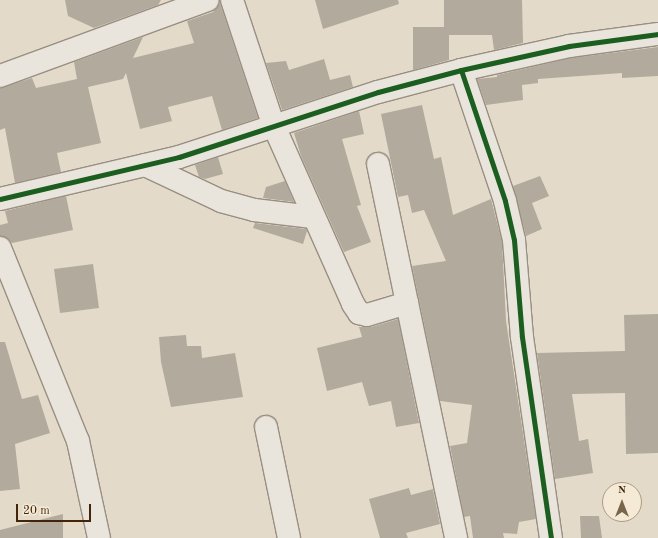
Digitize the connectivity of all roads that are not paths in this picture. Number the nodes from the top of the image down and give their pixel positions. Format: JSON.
{"nodes":[{"id":1,"x":208,"y":0,"type":"edge"},
{"id":2,"x":232,"y":0,"type":"edge"},
{"id":3,"x":658,"y":34,"type":"edge"},
{"id":4,"x":461,"y":70,"type":"junction"},
{"id":5,"x":0,"y":76,"type":"edge"},
{"id":6,"x":273,"y":124,"type":"junction"},
{"id":7,"x":378,"y":164,"type":"dead end"},
{"id":8,"x":145,"y":165,"type":"junction"},
{"id":9,"x":0,"y":199,"type":"edge"},
{"id":10,"x":313,"y":216,"type":"junction"},
{"id":11,"x":0,"y":248,"type":"edge"},
{"id":12,"x":407,"y":302,"type":"junction"},
{"id":13,"x":266,"y":427,"type":"dead end"},
{"id":14,"x":100,"y":538,"type":"edge"},
{"id":15,"x":289,"y":538,"type":"edge"},
{"id":16,"x":456,"y":538,"type":"edge"},
{"id":17,"x":551,"y":538,"type":"edge"}],
"edges":[{"from":1,"to":5,"type":"street"},
{"from":2,"to":6,"type":"street"},
{"from":3,"to":4,"type":"street"},
{"from":4,"to":6,"type":"street"},
{"from":4,"to":17,"type":"street"},
{"from":6,"to":8,"type":"street"},
{"from":6,"to":10,"type":"street"},
{"from":7,"to":12,"type":"street"},
{"from":8,"to":9,"type":"street"},
{"from":8,"to":10,"type":"street"},
{"from":10,"to":12,"type":"street"},
{"from":11,"to":14,"type":"street"},
{"from":12,"to":16,"type":"street"},
{"from":13,"to":15,"type":"street"}]}
